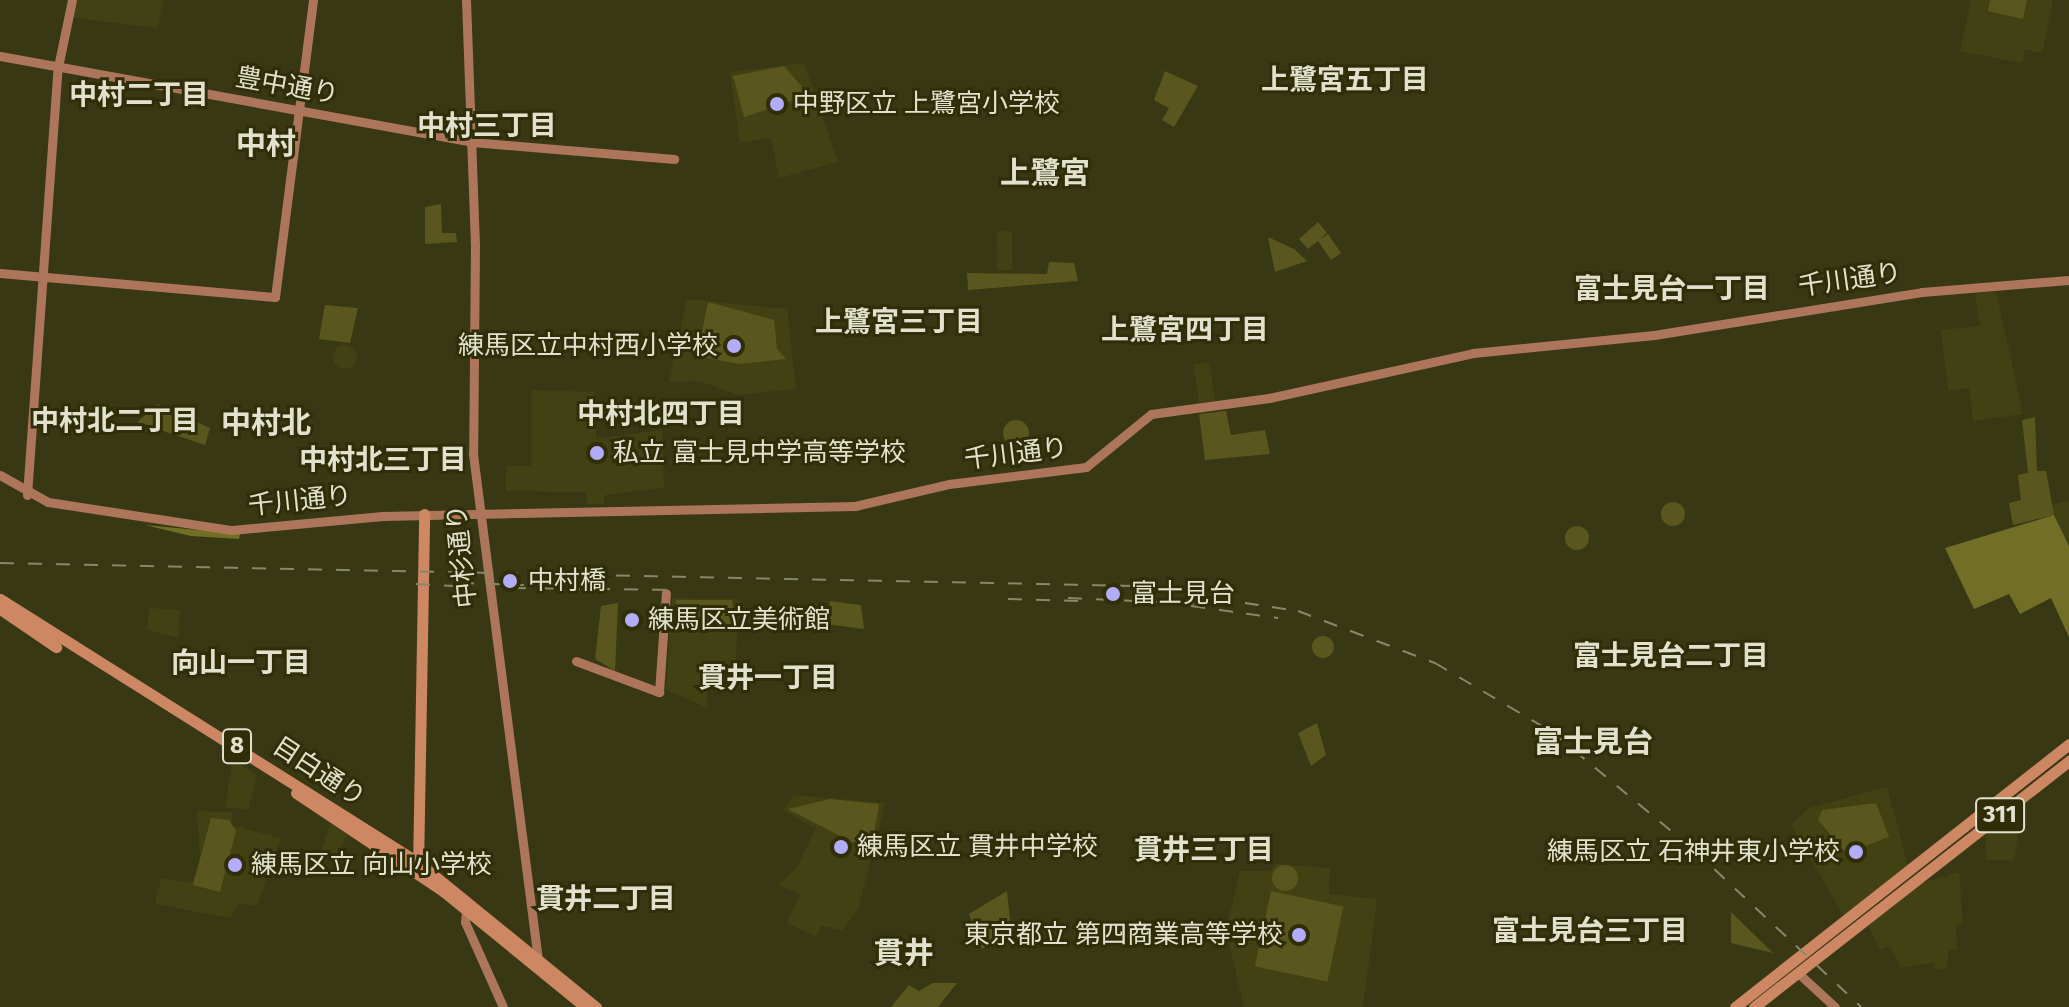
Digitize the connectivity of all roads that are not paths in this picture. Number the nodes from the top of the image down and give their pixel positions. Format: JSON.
{"nodes":[{"id":1,"x":72,"y":0,"type":"edge"},
{"id":2,"x":313,"y":0,"type":"edge"},
{"id":3,"x":466,"y":0,"type":"edge"},
{"id":4,"x":0,"y":56,"type":"edge"},
{"id":5,"x":58,"y":67,"type":"junction"},
{"id":6,"x":299,"y":111,"type":"junction"},
{"id":7,"x":472,"y":142,"type":"junction"},
{"id":8,"x":674,"y":159,"type":"dead end"},
{"id":9,"x":0,"y":273,"type":"edge"},
{"id":10,"x":42,"y":277,"type":"junction"},
{"id":11,"x":2069,"y":280,"type":"edge"},
{"id":12,"x":0,"y":475,"type":"edge"},
{"id":13,"x":27,"y":495,"type":"junction"},
{"id":14,"x":480,"y":513,"type":"junction"},
{"id":15,"x":424,"y":514,"type":"junction"},
{"id":16,"x":666,"y":593,"type":"dead end"},
{"id":17,"x":0,"y":599,"type":"edge"},
{"id":18,"x":0,"y":609,"type":"edge"},
{"id":19,"x":576,"y":661,"type":"dead end"},
{"id":20,"x":2069,"y":744,"type":"edge"},
{"id":21,"x":2069,"y":761,"type":"edge"},
{"id":22,"x":418,"y":868,"type":"junction"},
{"id":23,"x":466,"y":904,"type":"junction"},
{"id":24,"x":538,"y":960,"type":"junction"},
{"id":25,"x":1798,"y":973,"type":"junction"},
{"id":26,"x":503,"y":1007,"type":"edge"},
{"id":27,"x":585,"y":1007,"type":"edge"},
{"id":28,"x":596,"y":1007,"type":"edge"},
{"id":29,"x":1735,"y":1007,"type":"edge"},
{"id":30,"x":1754,"y":1007,"type":"edge"},
{"id":31,"x":1835,"y":1007,"type":"edge"}],
"edges":[{"from":1,"to":5,"type":"main road"},
{"from":2,"to":6,"type":"main road"},
{"from":3,"to":7,"type":"main road","name":"中杉通り"},
{"from":4,"to":5,"type":"main road","name":"豊中通り"},
{"from":5,"to":6,"type":"main road","name":"豊中通り"},
{"from":5,"to":10,"type":"main road"},
{"from":6,"to":7,"type":"main road","name":"豊中通り"},
{"from":6,"to":10,"type":"main road"},
{"from":7,"to":8,"type":"main road","name":"豊中通り"},
{"from":7,"to":14,"type":"main road","name":"中杉通り"},
{"from":9,"to":10,"type":"main road"},
{"from":10,"to":13,"type":"main road"},
{"from":11,"to":14,"type":"main road","name":"千川通り"},
{"from":12,"to":13,"type":"main road","name":"千川通り"},
{"from":13,"to":15,"type":"main road","name":"千川通り"},
{"from":14,"to":15,"type":"main road","name":"千川通り"},
{"from":14,"to":24,"type":"main road","name":"中杉通り"},
{"from":15,"to":22,"type":"main road"},
{"from":16,"to":19,"type":"main road"},
{"from":17,"to":22,"type":"main road","name":"目白通り","number":"8"},
{"from":18,"to":22,"type":"main road","name":"目白通り","number":"8"},
{"from":20,"to":29,"type":"main road"},
{"from":21,"to":25,"type":"main road","number":"311"},
{"from":22,"to":23,"type":"main road","name":"目白通り","number":"8"},
{"from":23,"to":24,"type":"main road","name":"目白通り","number":"8"},
{"from":23,"to":26,"type":"main road"},
{"from":23,"to":27,"type":"main road","name":"目白通り","number":"8"},
{"from":24,"to":28,"type":"main road","name":"目白通り","number":"8"},
{"from":25,"to":30,"type":"main road"},
{"from":25,"to":31,"type":"main road"}]}
